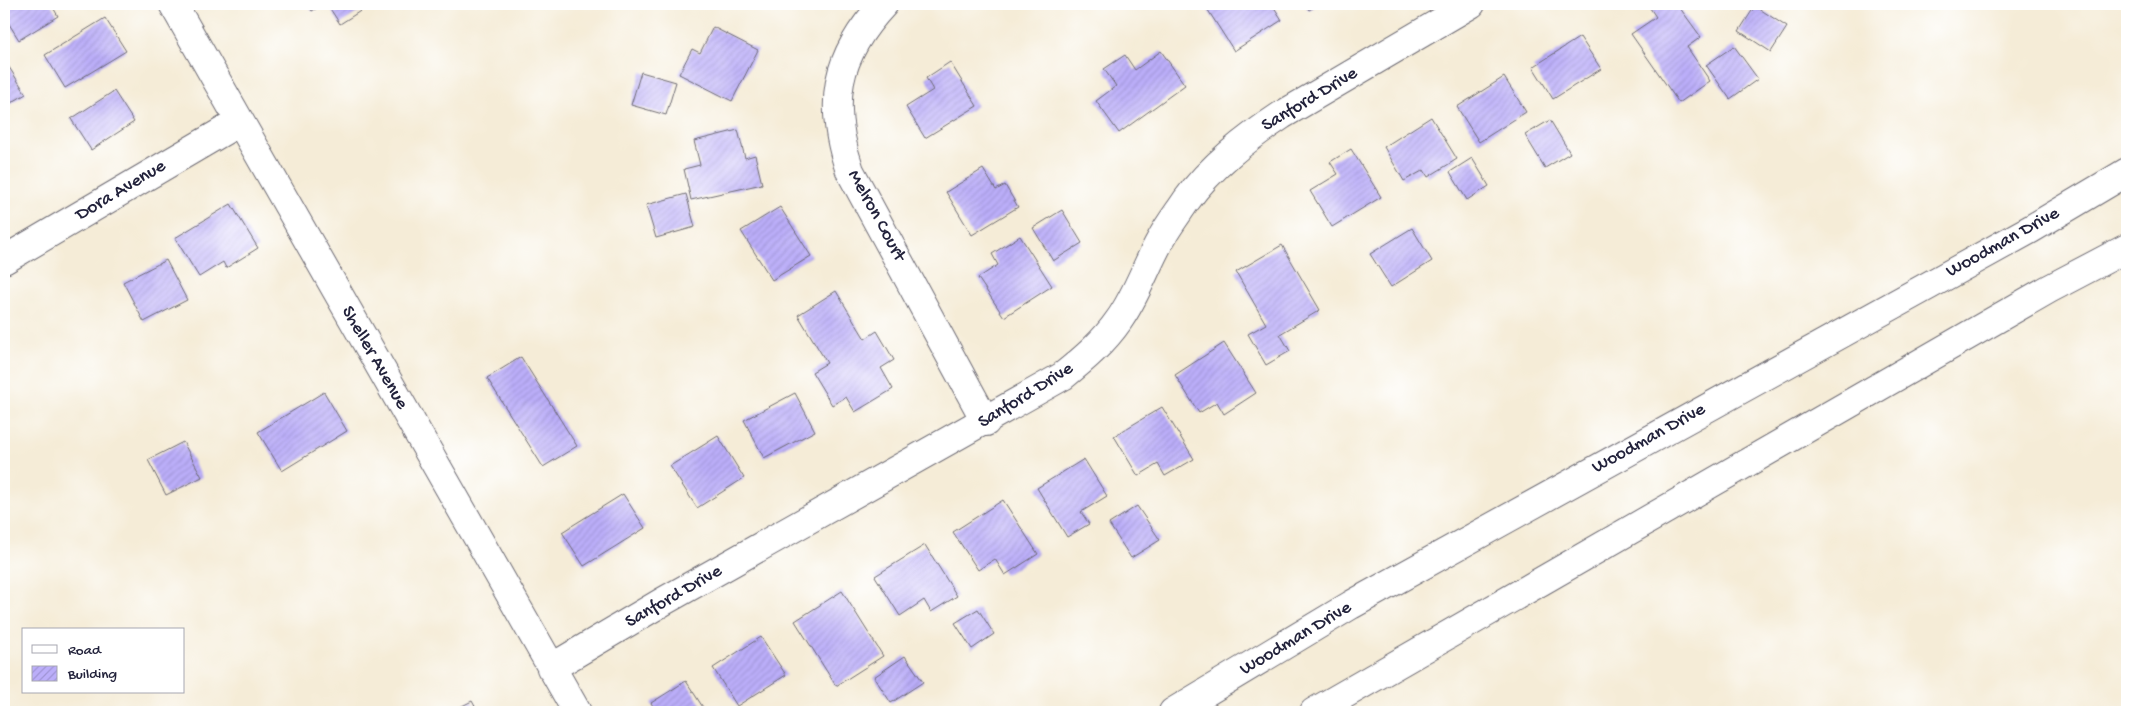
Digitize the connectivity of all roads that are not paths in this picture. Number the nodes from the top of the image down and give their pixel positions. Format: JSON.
{"nodes":[{"id":1,"x":173,"y":4,"type":"edge"},
{"id":2,"x":884,"y":4,"type":"edge"},
{"id":3,"x":1471,"y":4,"type":"edge"},
{"id":4,"x":239,"y":122,"type":"junction"},
{"id":5,"x":2127,"y":172,"type":"edge"},
{"id":6,"x":2123,"y":250,"type":"edge"},
{"id":7,"x":4,"y":260,"type":"edge"},
{"id":8,"x":986,"y":422,"type":"junction"},
{"id":9,"x":551,"y":668,"type":"junction"},
{"id":10,"x":576,"y":712,"type":"edge"},
{"id":11,"x":1174,"y":712,"type":"edge"},
{"id":12,"x":1314,"y":712,"type":"edge"}],
"edges":[{"from":1,"to":4,"type":"street","name":"Sheller Avenue"},
{"from":2,"to":8,"type":"street","name":"Melron Court"},
{"from":3,"to":8,"type":"street","name":"Sanford Drive"},
{"from":4,"to":7,"type":"street","name":"Dora Avenue"},
{"from":4,"to":9,"type":"street","name":"Sheller Avenue"},
{"from":5,"to":11,"type":"street","name":"Woodman Drive"},
{"from":6,"to":12,"type":"street"},
{"from":8,"to":9,"type":"street","name":"Sanford Drive"},
{"from":9,"to":10,"type":"street","name":"Sheller Avenue"}]}
